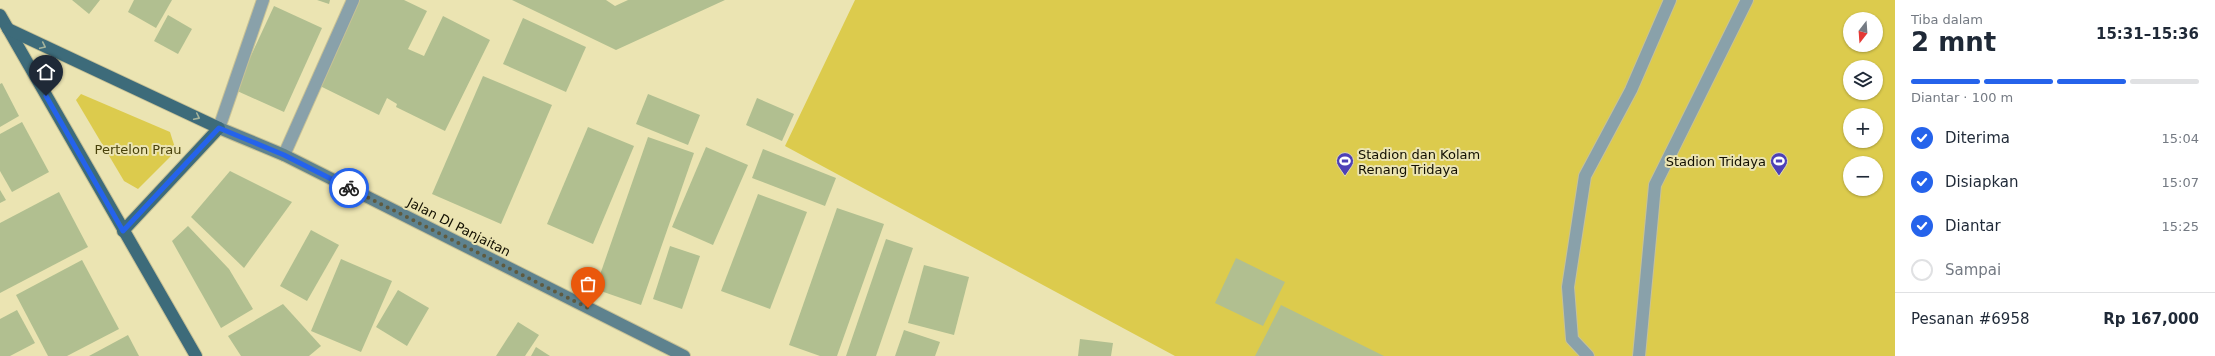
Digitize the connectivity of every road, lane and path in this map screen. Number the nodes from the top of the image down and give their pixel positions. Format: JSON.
{"nodes":[{"id":1,"x":263,"y":0,"type":"edge"},
{"id":2,"x":353,"y":0,"type":"edge"},
{"id":3,"x":1670,"y":0,"type":"edge"},
{"id":4,"x":1748,"y":0,"type":"edge"},
{"id":5,"x":0,"y":15,"type":"edge"},
{"id":6,"x":8,"y":29,"type":"junction"},
{"id":7,"x":219,"y":128,"type":"junction"},
{"id":8,"x":284,"y":155,"type":"junction"},
{"id":9,"x":123,"y":231,"type":"junction"},
{"id":10,"x":196,"y":356,"type":"edge"},
{"id":11,"x":684,"y":356,"type":"edge"},
{"id":12,"x":1588,"y":356,"type":"edge"},
{"id":13,"x":1639,"y":356,"type":"edge"}],
"edges":[{"from":1,"to":7,"type":"street"},
{"from":2,"to":8,"type":"street"},
{"from":3,"to":12,"type":"street"},
{"from":4,"to":13,"type":"street"},
{"from":5,"to":6,"type":"main road"},
{"from":6,"to":7,"type":"main road","one_way":true},
{"from":6,"to":9,"type":"main road"},
{"from":7,"to":8,"type":"street","name":"Jalan DI Panjaitan"},
{"from":7,"to":9,"type":"main road"},
{"from":8,"to":11,"type":"street","name":"Jalan DI Panjaitan"},
{"from":9,"to":10,"type":"main road"}]}
